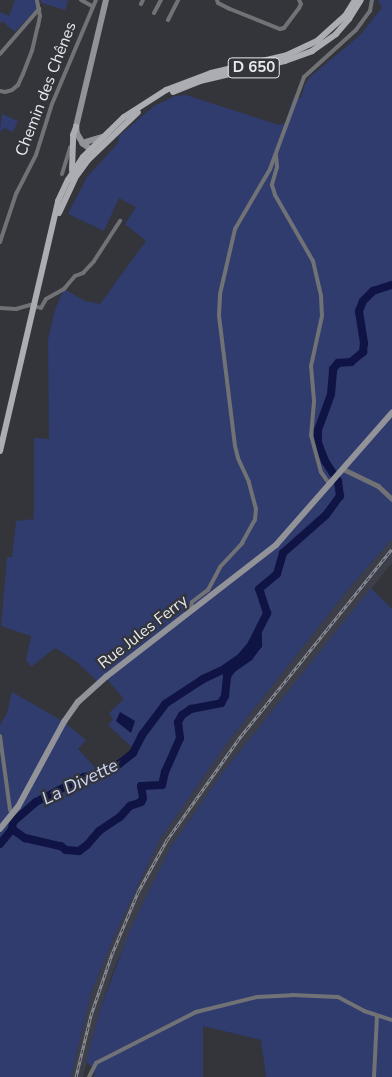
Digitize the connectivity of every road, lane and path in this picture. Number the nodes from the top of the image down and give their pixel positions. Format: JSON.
{"nodes":[{"id":1,"x":37,"y":0,"type":"edge"},
{"id":2,"x":81,"y":0,"type":"edge"},
{"id":3,"x":96,"y":0,"type":"edge"},
{"id":4,"x":106,"y":0,"type":"edge"},
{"id":5,"x":160,"y":0,"type":"edge"},
{"id":6,"x":178,"y":0,"type":"edge"},
{"id":7,"x":217,"y":0,"type":"edge"},
{"id":8,"x":299,"y":0,"type":"edge"},
{"id":9,"x":354,"y":0,"type":"edge"},
{"id":10,"x":361,"y":0,"type":"edge"},
{"id":11,"x":372,"y":0,"type":"edge"},
{"id":12,"x":92,"y":6,"type":"junction"},
{"id":13,"x":39,"y":9,"type":"junction"},
{"id":14,"x":154,"y":12,"type":"dead end"},
{"id":15,"x":168,"y":20,"type":"dead end"},
{"id":16,"x":0,"y":54,"type":"edge"},
{"id":17,"x":0,"y":91,"type":"edge"},
{"id":18,"x":76,"y":127,"type":"junction"},
{"id":19,"x":102,"y":137,"type":"junction"},
{"id":20,"x":83,"y":140,"type":"junction"},
{"id":21,"x":73,"y":143,"type":"junction"},
{"id":22,"x":92,"y":150,"type":"junction"},
{"id":23,"x":276,"y":154,"type":"junction"},
{"id":24,"x":72,"y":173,"type":"junction"},
{"id":25,"x":62,"y":174,"type":"dead end"},
{"id":26,"x":120,"y":221,"type":"dead end"},
{"id":27,"x":51,"y":232,"type":"junction"},
{"id":28,"x":0,"y":240,"type":"edge"},
{"id":29,"x":34,"y":306,"type":"junction"},
{"id":30,"x":0,"y":308,"type":"edge"},
{"id":31,"x":392,"y":413,"type":"edge"},
{"id":32,"x":0,"y":451,"type":"edge"},
{"id":33,"x":343,"y":469,"type":"junction"},
{"id":34,"x":331,"y":483,"type":"junction"},
{"id":35,"x":392,"y":499,"type":"edge"},
{"id":36,"x":191,"y":612,"type":"junction"},
{"id":37,"x":0,"y":736,"type":"edge"},
{"id":38,"x":10,"y":810,"type":"dead end"},
{"id":39,"x":0,"y":829,"type":"edge"},
{"id":40,"x":377,"y":1016,"type":"junction"},
{"id":41,"x":392,"y":1020,"type":"edge"},
{"id":42,"x":88,"y":1077,"type":"edge"},
{"id":43,"x":374,"y":1077,"type":"edge"}],
"edges":[{"from":1,"to":13,"type":"street"},
{"from":2,"to":12,"type":"street"},
{"from":3,"to":12,"type":"street","name":"Chemin des Chênes"},
{"from":4,"to":18,"type":"main road"},
{"from":5,"to":14,"type":"street"},
{"from":6,"to":15,"type":"street"},
{"from":7,"to":8,"type":"street"},
{"from":9,"to":19,"type":"main road","number":"D 650"},
{"from":10,"to":22,"type":"main road","number":"D 650"},
{"from":11,"to":23,"type":"street"},
{"from":12,"to":28,"type":"street","name":"Chemin des Chênes"},
{"from":13,"to":16,"type":"street"},
{"from":13,"to":17,"type":"street"},
{"from":18,"to":20,"type":"main road"},
{"from":18,"to":21,"type":"main road"},
{"from":19,"to":20,"type":"main road"},
{"from":19,"to":22,"type":"main road","number":"D 650"},
{"from":20,"to":22,"type":"main road"},
{"from":21,"to":24,"type":"main road"},
{"from":21,"to":25,"type":"street"},
{"from":22,"to":24,"type":"main road","number":"D 650"},
{"from":22,"to":27,"type":"main road","number":"D 650"},
{"from":23,"to":34,"type":"street"},
{"from":23,"to":36,"type":"street"},
{"from":24,"to":27,"type":"main road","number":"D 650"},
{"from":26,"to":29,"type":"street"},
{"from":27,"to":29,"type":"main road","number":"D 650"},
{"from":29,"to":30,"type":"street"},
{"from":29,"to":32,"type":"main road","number":"D 650"},
{"from":31,"to":33,"type":"main road","name":"Rue Jules Ferry"},
{"from":33,"to":34,"type":"main road","name":"Rue Jules Ferry"},
{"from":33,"to":35,"type":"street"},
{"from":34,"to":36,"type":"main road","name":"Rue Jules Ferry"},
{"from":36,"to":39,"type":"main road","name":"Rue Jules Ferry"},
{"from":37,"to":38,"type":"street"},
{"from":40,"to":41,"type":"street"},
{"from":40,"to":42,"type":"street"},
{"from":40,"to":43,"type":"street"}]}
